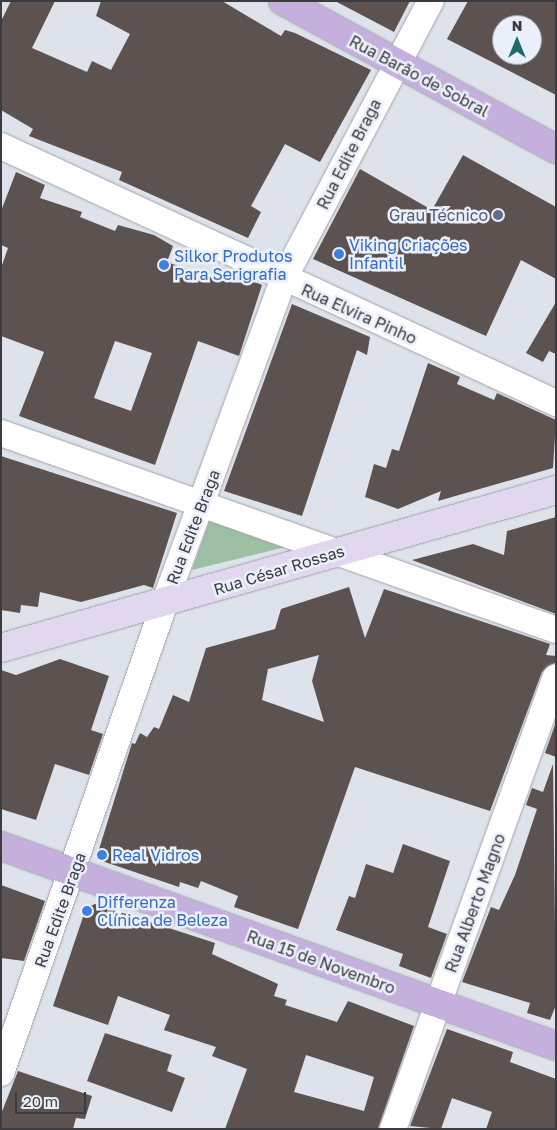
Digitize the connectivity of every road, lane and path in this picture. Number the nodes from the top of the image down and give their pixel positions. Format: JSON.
{"nodes":[{"id":1,"x":283,"y":1,"type":"edge"},
{"id":2,"x":431,"y":1,"type":"edge"},
{"id":3,"x":396,"y":64,"type":"junction"},
{"id":4,"x":1,"y":146,"type":"edge"},
{"id":5,"x":556,"y":149,"type":"edge"},
{"id":6,"x":283,"y":280,"type":"junction"},
{"id":7,"x":556,"y":403,"type":"edge"},
{"id":8,"x":1,"y":434,"type":"edge"},
{"id":9,"x":556,"y":490,"type":"edge"},
{"id":10,"x":202,"y":502,"type":"junction"},
{"id":11,"x":340,"y":551,"type":"junction"},
{"id":12,"x":164,"y":604,"type":"junction"},
{"id":13,"x":556,"y":630,"type":"edge"},
{"id":14,"x":1,"y":648,"type":"edge"},
{"id":15,"x":556,"y":677,"type":"edge"},
{"id":16,"x":1,"y":846,"type":"edge"},
{"id":17,"x":74,"y":872,"type":"junction"},
{"id":18,"x":438,"y":1004,"type":"junction"},
{"id":19,"x":556,"y":1046,"type":"edge"},
{"id":20,"x":1,"y":1073,"type":"edge"},
{"id":21,"x":393,"y":1129,"type":"edge"}],
"edges":[{"from":1,"to":3,"type":"main road","name":"Rua Barão de Sobral"},
{"from":2,"to":3,"type":"street","name":"Rua Edite Braga"},
{"from":3,"to":5,"type":"main road","name":"Rua Barão de Sobral"},
{"from":3,"to":6,"type":"street","name":"Rua Edite Braga"},
{"from":4,"to":6,"type":"street","name":"Rua Elvira Pinho"},
{"from":6,"to":7,"type":"street","name":"Rua Elvira Pinho"},
{"from":6,"to":10,"type":"street","name":"Rua Edite Braga"},
{"from":8,"to":10,"type":"street"},
{"from":9,"to":11,"type":"main road","name":"Rua César Rossas"},
{"from":10,"to":11,"type":"street"},
{"from":10,"to":12,"type":"street","name":"Rua Edite Braga"},
{"from":11,"to":12,"type":"main road","name":"Rua César Rossas"},
{"from":11,"to":13,"type":"street"},
{"from":12,"to":14,"type":"main road","name":"Rua César Rossas"},
{"from":12,"to":17,"type":"street","name":"Rua Edite Braga"},
{"from":15,"to":18,"type":"street","name":"Rua Alberto Magno"},
{"from":16,"to":17,"type":"main road","name":"Rua 15 de Novembro"},
{"from":17,"to":18,"type":"main road","name":"Rua 15 de Novembro"},
{"from":17,"to":20,"type":"street","name":"Rua Edite Braga"},
{"from":18,"to":19,"type":"main road","name":"Rua 15 de Novembro"},
{"from":18,"to":21,"type":"street","name":"Rua Alberto Magno"}]}
